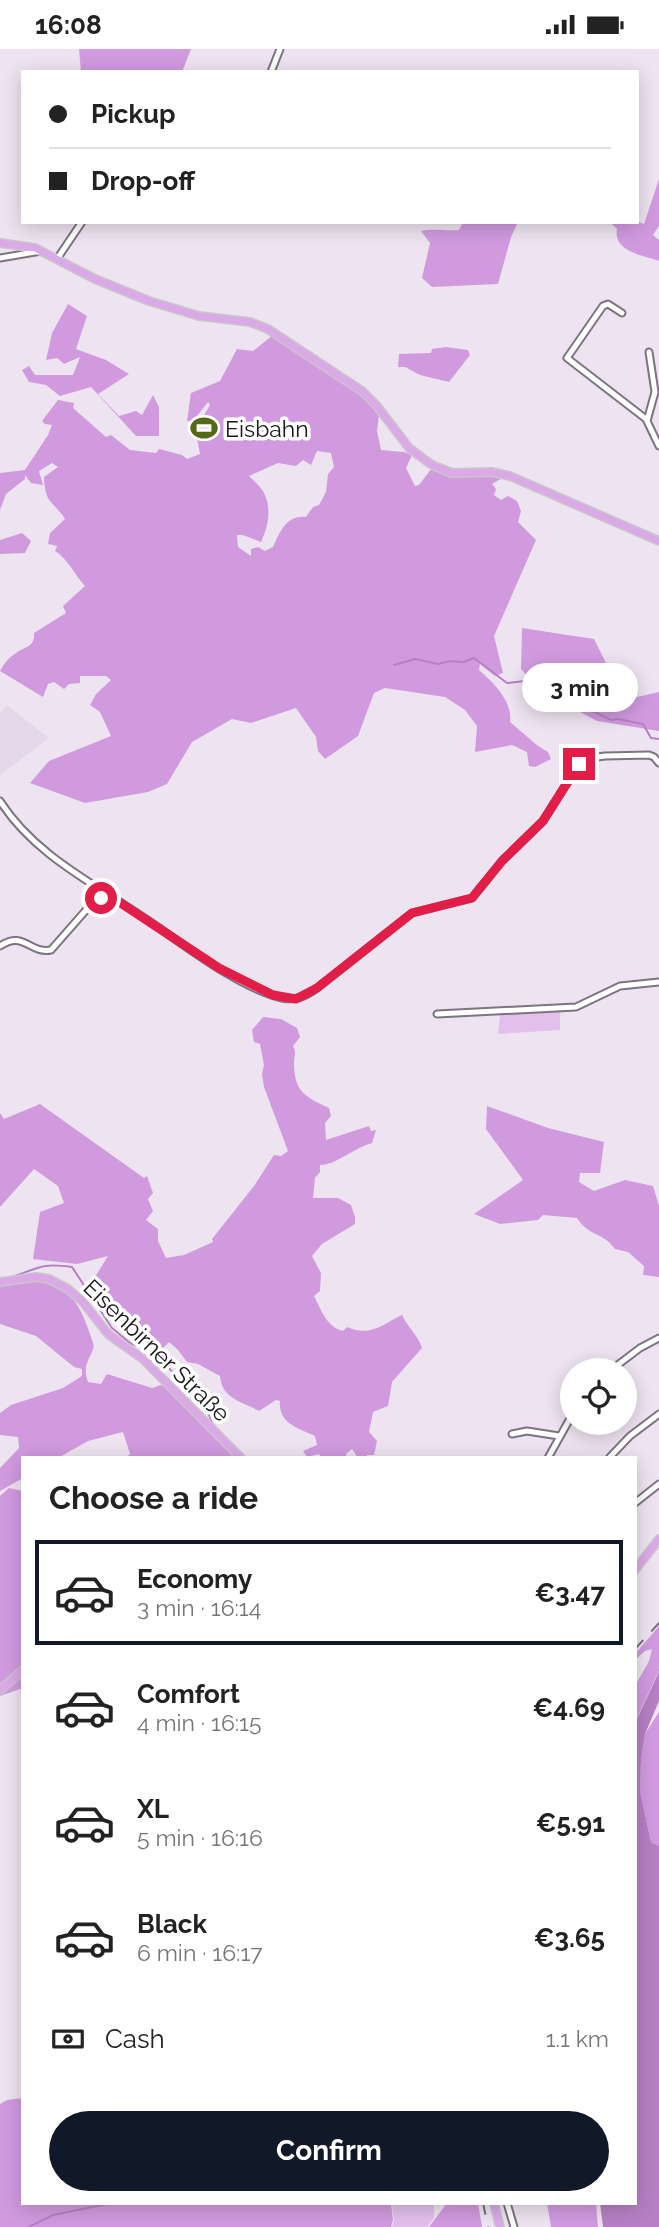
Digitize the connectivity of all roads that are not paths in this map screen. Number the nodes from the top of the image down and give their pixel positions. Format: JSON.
{"nodes":[{"id":1,"x":280,"y":49,"type":"edge"},
{"id":2,"x":272,"y":70,"type":"edge"},
{"id":3,"x":81,"y":224,"type":"edge"},
{"id":4,"x":0,"y":243,"type":"edge"},
{"id":5,"x":41,"y":250,"type":"junction"},
{"id":6,"x":0,"y":258,"type":"edge"},
{"id":7,"x":57,"y":260,"type":"junction"},
{"id":8,"x":622,"y":313,"type":"dead end"},
{"id":9,"x":649,"y":352,"type":"dead end"},
{"id":10,"x":647,"y":421,"type":"junction"},
{"id":11,"x":659,"y":446,"type":"edge"},
{"id":12,"x":659,"y":541,"type":"edge"},
{"id":13,"x":659,"y":763,"type":"edge"},
{"id":14,"x":0,"y":801,"type":"edge"},
{"id":15,"x":93,"y":885,"type":"junction"},
{"id":16,"x":110,"y":896,"type":"junction"},
{"id":17,"x":94,"y":901,"type":"junction"},
{"id":18,"x":0,"y":946,"type":"edge"},
{"id":19,"x":659,"y":982,"type":"edge"},
{"id":20,"x":437,"y":1014,"type":"dead end"},
{"id":21,"x":0,"y":1282,"type":"edge"},
{"id":22,"x":659,"y":1338,"type":"edge"},
{"id":23,"x":627,"y":1358,"type":"edge"},
{"id":24,"x":659,"y":1414,"type":"edge"},
{"id":25,"x":512,"y":1434,"type":"dead end"},
{"id":26,"x":559,"y":1436,"type":"joint"},
{"id":27,"x":239,"y":1456,"type":"edge"},
{"id":28,"x":549,"y":1456,"type":"edge"},
{"id":29,"x":611,"y":1456,"type":"edge"},
{"id":30,"x":659,"y":1484,"type":"edge"},
{"id":31,"x":637,"y":1501,"type":"edge"},
{"id":32,"x":659,"y":1538,"type":"edge"},
{"id":33,"x":637,"y":1567,"type":"edge"},
{"id":34,"x":21,"y":1672,"type":"edge"},
{"id":35,"x":0,"y":1690,"type":"edge"},
{"id":36,"x":494,"y":2205,"type":"edge"},
{"id":37,"x":508,"y":2205,"type":"edge"},
{"id":38,"x":511,"y":2216,"type":"junction"},
{"id":39,"x":499,"y":2224,"type":"edge"},
{"id":40,"x":514,"y":2227,"type":"edge"}],
"edges":[{"from":1,"to":2,"type":"street"},
{"from":3,"to":7,"type":"street"},
{"from":4,"to":5,"type":"main road"},
{"from":5,"to":6,"type":"street"},
{"from":5,"to":7,"type":"main road"},
{"from":7,"to":12,"type":"main road"},
{"from":8,"to":10,"type":"street"},
{"from":9,"to":10,"type":"street"},
{"from":10,"to":11,"type":"street"},
{"from":13,"to":16,"type":"street"},
{"from":14,"to":15,"type":"street"},
{"from":15,"to":16,"type":"street"},
{"from":15,"to":17,"type":"street"},
{"from":16,"to":17,"type":"street"},
{"from":17,"to":18,"type":"street"},
{"from":19,"to":20,"type":"street"},
{"from":21,"to":27,"type":"main road","name":"Eisenbirner Straße"},
{"from":22,"to":23,"type":"street"},
{"from":24,"to":29,"type":"street"},
{"from":25,"to":26,"type":"street"},
{"from":26,"to":28,"type":"street"},
{"from":30,"to":31,"type":"street"},
{"from":32,"to":33,"type":"main road"},
{"from":34,"to":35,"type":"main road"},
{"from":36,"to":39,"type":"main road"},
{"from":37,"to":38,"type":"street"},
{"from":38,"to":39,"type":"street"},
{"from":38,"to":40,"type":"street"}]}
